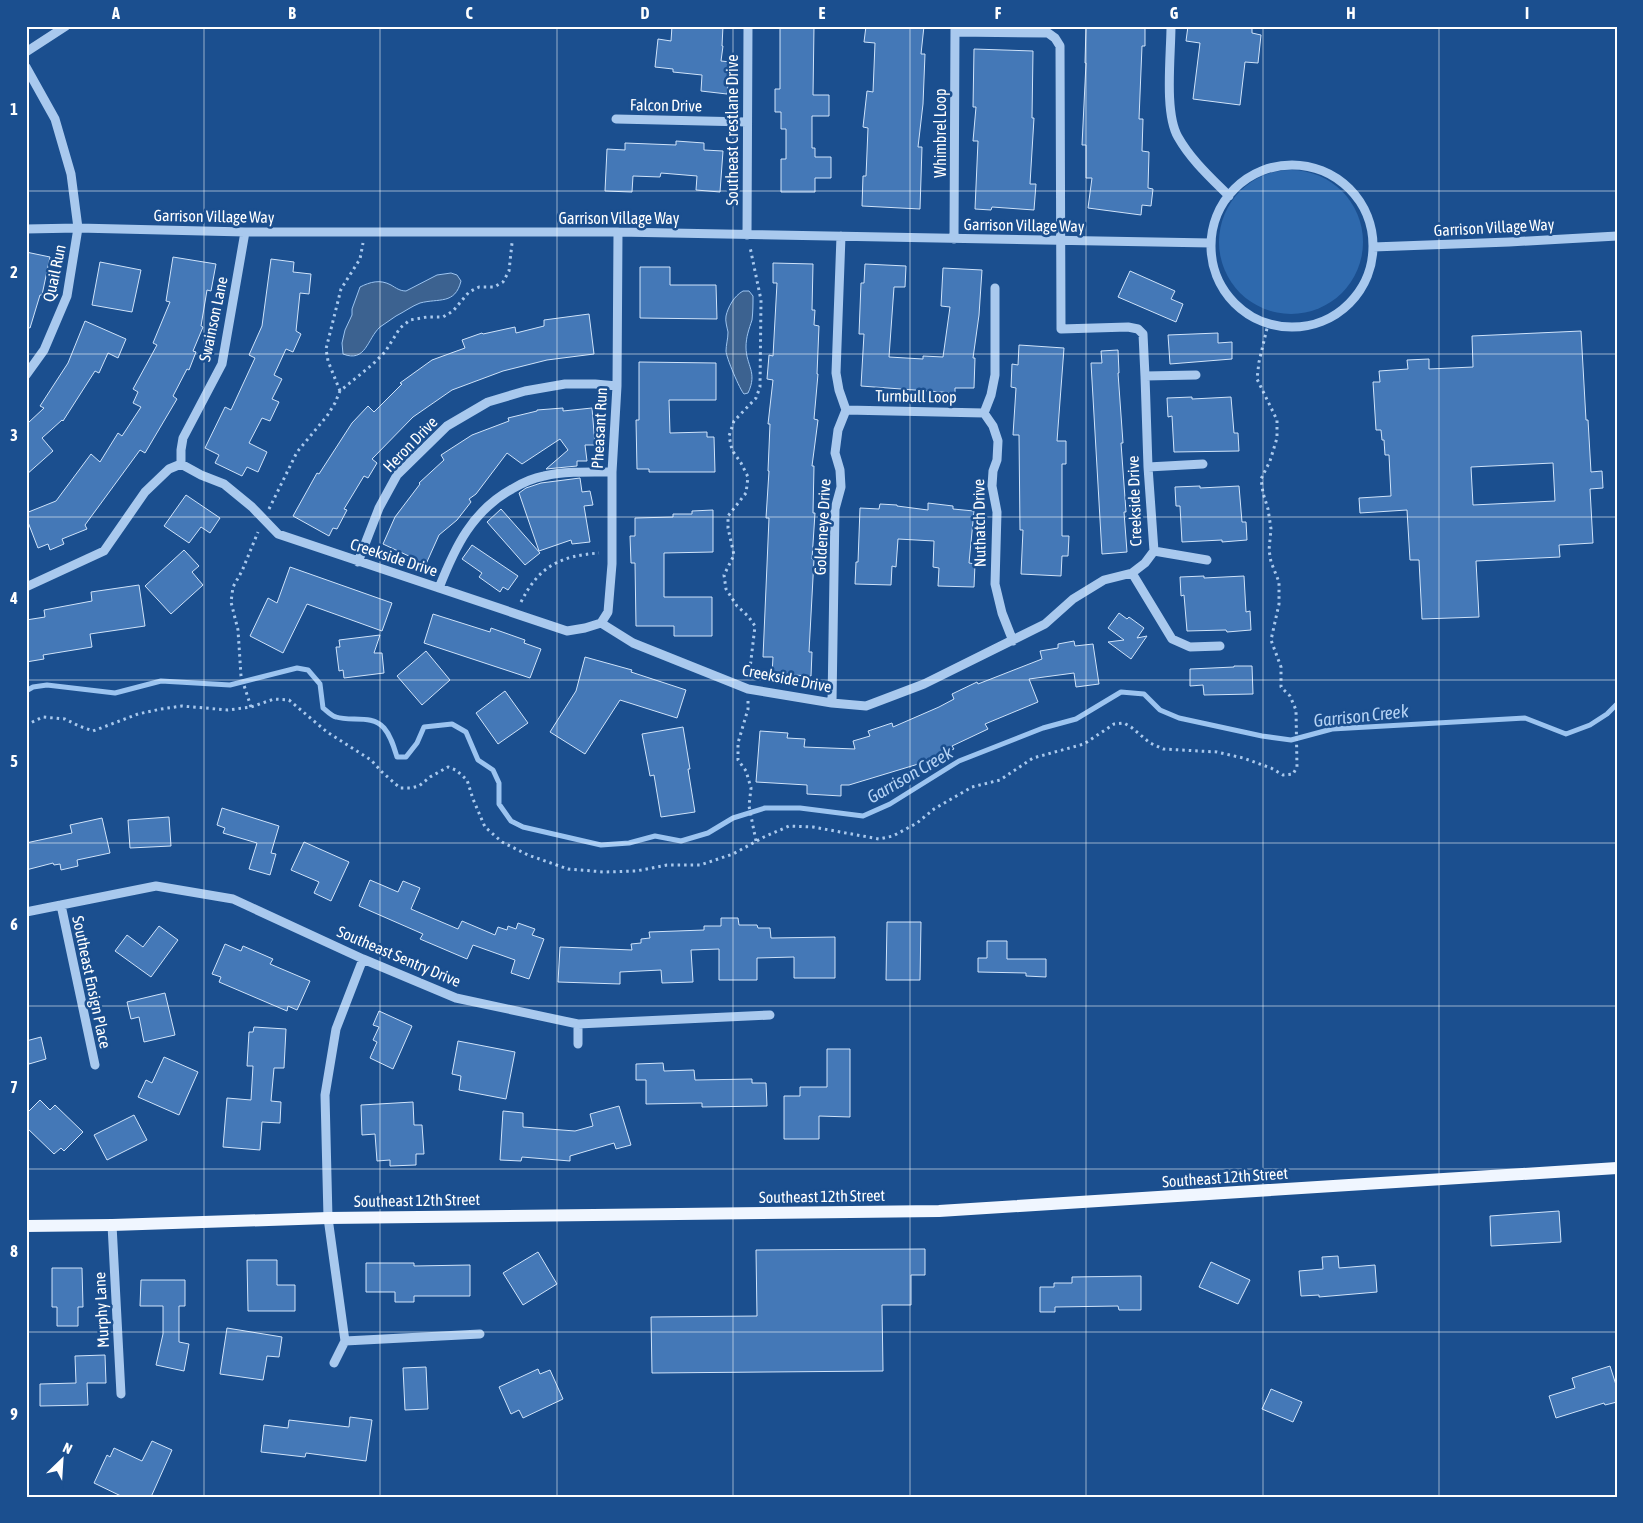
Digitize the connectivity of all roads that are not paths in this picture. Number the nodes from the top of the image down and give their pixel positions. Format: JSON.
{"nodes":[{"id":1,"x":66,"y":26,"type":"edge"},
{"id":2,"x":748,"y":26,"type":"edge"},
{"id":3,"x":1171,"y":26,"type":"edge"},
{"id":4,"x":955,"y":29,"type":"edge"},
{"id":5,"x":26,"y":52,"type":"edge"},
{"id":6,"x":26,"y":67,"type":"edge"},
{"id":7,"x":616,"y":119,"type":"dead end"},
{"id":8,"x":746,"y":122,"type":"junction"},
{"id":9,"x":1229,"y":196,"type":"junction"},
{"id":10,"x":78,"y":228,"type":"junction"},
{"id":11,"x":26,"y":229,"type":"edge"},
{"id":12,"x":245,"y":232,"type":"junction"},
{"id":13,"x":618,"y":232,"type":"junction"},
{"id":14,"x":747,"y":235,"type":"junction"},
{"id":15,"x":841,"y":236,"type":"junction"},
{"id":16,"x":1617,"y":236,"type":"edge"},
{"id":17,"x":954,"y":239,"type":"junction"},
{"id":18,"x":1060,"y":241,"type":"junction"},
{"id":19,"x":1211,"y":243,"type":"junction"},
{"id":20,"x":1373,"y":247,"type":"junction"},
{"id":21,"x":995,"y":288,"type":"dead end"},
{"id":22,"x":26,"y":375,"type":"edge"},
{"id":23,"x":1196,"y":375,"type":"dead end"},
{"id":24,"x":1145,"y":376,"type":"junction"},
{"id":25,"x":617,"y":386,"type":"junction"},
{"id":26,"x":846,"y":410,"type":"junction"},
{"id":27,"x":984,"y":413,"type":"junction"},
{"id":28,"x":181,"y":464,"type":"junction"},
{"id":29,"x":1203,"y":464,"type":"dead end"},
{"id":30,"x":1148,"y":467,"type":"junction"},
{"id":31,"x":612,"y":472,"type":"junction"},
{"id":32,"x":1154,"y":551,"type":"junction"},
{"id":33,"x":1207,"y":560,"type":"dead end"},
{"id":34,"x":358,"y":562,"type":"junction"},
{"id":35,"x":1132,"y":573,"type":"junction"},
{"id":36,"x":26,"y":587,"type":"edge"},
{"id":37,"x":439,"y":588,"type":"junction"},
{"id":38,"x":601,"y":623,"type":"junction"},
{"id":39,"x":1013,"y":640,"type":"junction"},
{"id":40,"x":1220,"y":646,"type":"dead end"},
{"id":41,"x":832,"y":703,"type":"junction"},
{"id":42,"x":61,"y":905,"type":"junction"},
{"id":43,"x":26,"y":912,"type":"edge"},
{"id":44,"x":362,"y":959,"type":"junction"},
{"id":45,"x":770,"y":1015,"type":"dead end"},
{"id":46,"x":578,"y":1024,"type":"junction"},
{"id":47,"x":578,"y":1044,"type":"dead end"},
{"id":48,"x":95,"y":1065,"type":"dead end"},
{"id":49,"x":1617,"y":1168,"type":"edge"},
{"id":50,"x":328,"y":1218,"type":"junction"},
{"id":51,"x":112,"y":1225,"type":"junction"},
{"id":52,"x":26,"y":1226,"type":"edge"},
{"id":53,"x":480,"y":1334,"type":"dead end"},
{"id":54,"x":346,"y":1341,"type":"junction"},
{"id":55,"x":334,"y":1363,"type":"dead end"},
{"id":56,"x":121,"y":1394,"type":"dead end"}],
"edges":[{"from":1,"to":5,"type":"street"},
{"from":2,"to":8,"type":"street","name":"Southeast Crestlane Drive"},
{"from":3,"to":9,"type":"street"},
{"from":4,"to":17,"type":"street","name":"Whimbrel Loop"},
{"from":4,"to":18,"type":"street"},
{"from":6,"to":10,"type":"street","name":"Quail Run"},
{"from":7,"to":8,"type":"street","name":"Falcon Drive"},
{"from":8,"to":14,"type":"street","name":"Southeast Crestlane Drive"},
{"from":9,"to":19,"type":"street"},
{"from":9,"to":20,"type":"street"},
{"from":10,"to":11,"type":"street","name":"Garrison Village Way"},
{"from":10,"to":12,"type":"street","name":"Garrison Village Way"},
{"from":10,"to":22,"type":"street","name":"Quail Run"},
{"from":12,"to":13,"type":"street","name":"Garrison Village Way"},
{"from":12,"to":28,"type":"street","name":"Swainson Lane"},
{"from":13,"to":14,"type":"street","name":"Garrison Village Way"},
{"from":13,"to":25,"type":"street","name":"Pheasant Run"},
{"from":14,"to":15,"type":"street","name":"Garrison Village Way"},
{"from":15,"to":17,"type":"street","name":"Garrison Village Way"},
{"from":15,"to":26,"type":"street"},
{"from":16,"to":20,"type":"street","name":"Garrison Village Way"},
{"from":17,"to":18,"type":"street","name":"Garrison Village Way"},
{"from":18,"to":19,"type":"street","name":"Garrison Village Way"},
{"from":18,"to":24,"type":"street","name":"Creekside Drive"},
{"from":19,"to":20,"type":"street"},
{"from":21,"to":27,"type":"street"},
{"from":23,"to":24,"type":"street"},
{"from":24,"to":30,"type":"street","name":"Creekside Drive"},
{"from":25,"to":31,"type":"street","name":"Pheasant Run"},
{"from":25,"to":34,"type":"street","name":"Heron Drive"},
{"from":26,"to":27,"type":"street","name":"Turnbull Loop"},
{"from":26,"to":41,"type":"street","name":"Goldeneye Drive"},
{"from":27,"to":39,"type":"street","name":"Nuthatch Drive"},
{"from":28,"to":34,"type":"street","name":"Creekside Drive"},
{"from":28,"to":36,"type":"street"},
{"from":29,"to":30,"type":"street"},
{"from":30,"to":32,"type":"street","name":"Creekside Drive"},
{"from":31,"to":37,"type":"street"},
{"from":31,"to":38,"type":"street","name":"Pheasant Run"},
{"from":32,"to":33,"type":"street"},
{"from":32,"to":35,"type":"street","name":"Creekside Drive"},
{"from":34,"to":37,"type":"street","name":"Creekside Drive"},
{"from":35,"to":39,"type":"street","name":"Creekside Drive"},
{"from":35,"to":40,"type":"street"},
{"from":37,"to":38,"type":"street","name":"Creekside Drive"},
{"from":38,"to":41,"type":"street","name":"Creekside Drive"},
{"from":39,"to":41,"type":"street","name":"Creekside Drive"},
{"from":42,"to":43,"type":"street","name":"Southeast Sentry Drive"},
{"from":42,"to":44,"type":"street","name":"Southeast Sentry Drive"},
{"from":42,"to":48,"type":"street","name":"Southeast Ensign Place"},
{"from":44,"to":46,"type":"street","name":"Southeast Sentry Drive"},
{"from":44,"to":50,"type":"street"},
{"from":45,"to":46,"type":"street","name":"Southeast Sentry Drive"},
{"from":46,"to":47,"type":"street"},
{"from":49,"to":50,"type":"main road","name":"Southeast 12th Street"},
{"from":50,"to":51,"type":"main road","name":"Southeast 12th Street"},
{"from":50,"to":54,"type":"street"},
{"from":51,"to":52,"type":"main road","name":"Southeast 12th Street"},
{"from":51,"to":56,"type":"street","name":"Murphy Lane"},
{"from":53,"to":54,"type":"street"},
{"from":54,"to":55,"type":"street"}]}
